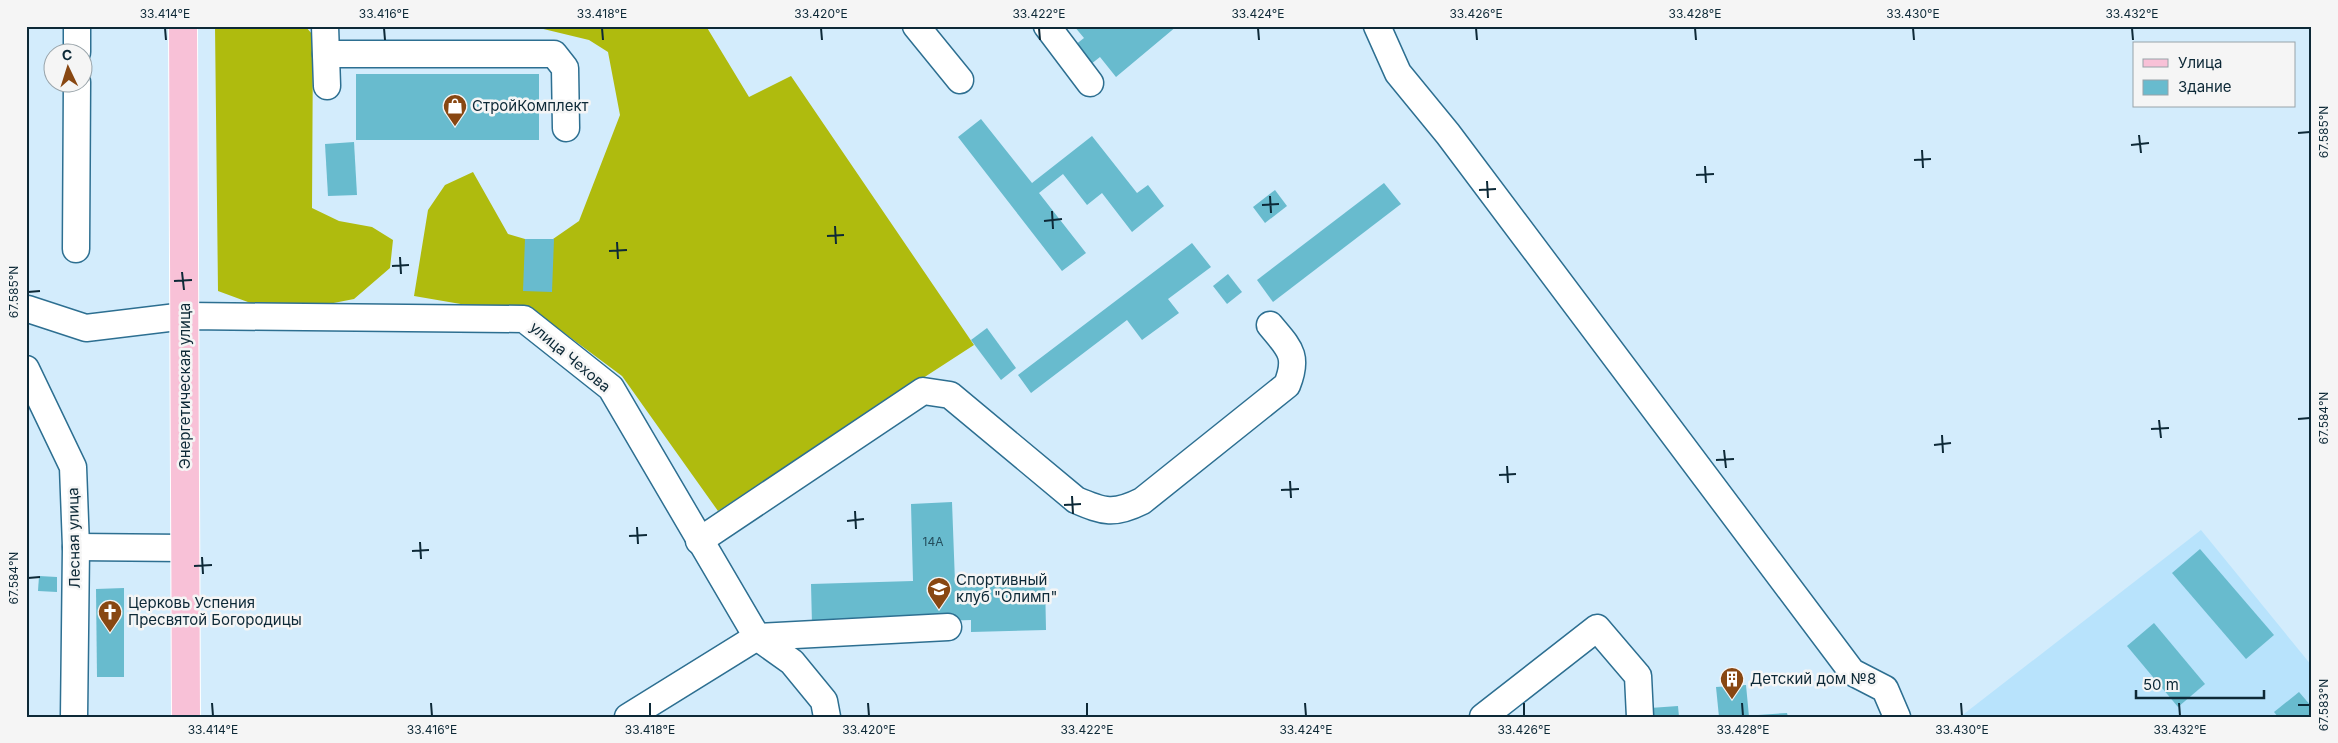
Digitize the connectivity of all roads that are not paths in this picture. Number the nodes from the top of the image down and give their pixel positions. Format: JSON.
{"nodes":[{"id":1,"x":77,"y":26,"type":"edge"},
{"id":2,"x":183,"y":26,"type":"edge"},
{"id":3,"x":325,"y":26,"type":"edge"},
{"id":4,"x":916,"y":26,"type":"edge"},
{"id":5,"x":1047,"y":26,"type":"edge"},
{"id":6,"x":1377,"y":26,"type":"edge"},
{"id":7,"x":77,"y":42,"type":"edge"},
{"id":8,"x":326,"y":54,"type":"junction"},
{"id":9,"x":960,"y":80,"type":"dead end"},
{"id":10,"x":1090,"y":82,"type":"dead end"},
{"id":11,"x":327,"y":86,"type":"dead end"},
{"id":12,"x":77,"y":92,"type":"edge"},
{"id":13,"x":566,"y":128,"type":"dead end"},
{"id":14,"x":76,"y":249,"type":"dead end"},
{"id":15,"x":27,"y":313,"type":"edge"},
{"id":16,"x":184,"y":316,"type":"junction"},
{"id":17,"x":1270,"y":325,"type":"dead end"},
{"id":18,"x":26,"y":369,"type":"edge"},
{"id":19,"x":700,"y":541,"type":"junction"},
{"id":20,"x":76,"y":547,"type":"junction"},
{"id":21,"x":185,"y":548,"type":"junction"},
{"id":22,"x":948,"y":628,"type":"dead end"},
{"id":23,"x":757,"y":637,"type":"junction"},
{"id":24,"x":74,"y":717,"type":"edge"},
{"id":25,"x":186,"y":717,"type":"edge"},
{"id":26,"x":628,"y":717,"type":"edge"},
{"id":27,"x":827,"y":717,"type":"edge"},
{"id":28,"x":1483,"y":717,"type":"edge"},
{"id":29,"x":1640,"y":717,"type":"edge"},
{"id":30,"x":1897,"y":717,"type":"edge"}],
"edges":[{"from":1,"to":7,"type":"street"},
{"from":2,"to":16,"type":"main road","name":"Энергетическая улица"},
{"from":3,"to":8,"type":"street"},
{"from":4,"to":9,"type":"street"},
{"from":5,"to":10,"type":"street"},
{"from":6,"to":30,"type":"street"},
{"from":8,"to":11,"type":"street"},
{"from":8,"to":13,"type":"street"},
{"from":12,"to":14,"type":"street"},
{"from":15,"to":16,"type":"street"},
{"from":16,"to":19,"type":"street","name":"улица Чехова"},
{"from":16,"to":21,"type":"main road","name":"Энергетическая улица"},
{"from":17,"to":19,"type":"street"},
{"from":18,"to":20,"type":"street","name":"Лесная улица"},
{"from":19,"to":23,"type":"street","name":"улица Чехова"},
{"from":20,"to":21,"type":"street"},
{"from":20,"to":24,"type":"street","name":"Лесная улица"},
{"from":21,"to":25,"type":"main road","name":"Энергетическая улица"},
{"from":22,"to":23,"type":"street"},
{"from":23,"to":26,"type":"street"},
{"from":23,"to":27,"type":"street"},
{"from":28,"to":29,"type":"street"}]}
